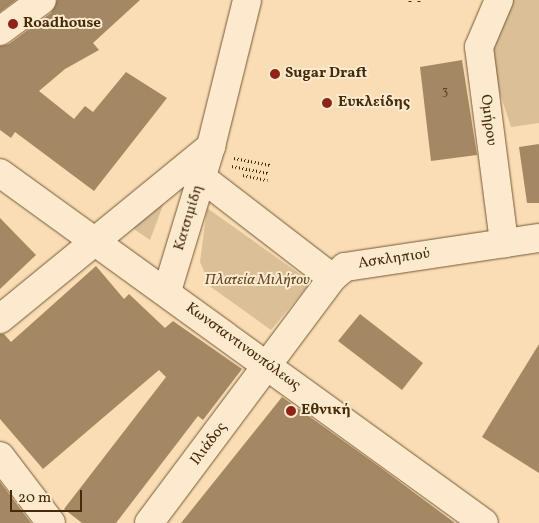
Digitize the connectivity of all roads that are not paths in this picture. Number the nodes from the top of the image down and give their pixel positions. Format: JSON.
{"nodes":[{"id":1,"x":42,"y":0,"type":"edge"},
{"id":2,"x":247,"y":0,"type":"edge"},
{"id":3,"x":499,"y":0,"type":"edge"},
{"id":4,"x":0,"y":31,"type":"edge"},
{"id":5,"x":216,"y":161,"type":"junction"},
{"id":6,"x":0,"y":173,"type":"edge"},
{"id":7,"x":539,"y":238,"type":"edge"},
{"id":8,"x":95,"y":244,"type":"junction"},
{"id":9,"x":504,"y":244,"type":"junction"},
{"id":10,"x":332,"y":278,"type":"junction"},
{"id":11,"x":167,"y":291,"type":"junction"},
{"id":12,"x":0,"y":319,"type":"edge"},
{"id":13,"x":268,"y":366,"type":"junction"},
{"id":14,"x":0,"y":456,"type":"edge"},
{"id":15,"x":50,"y":523,"type":"edge"},
{"id":16,"x":149,"y":523,"type":"edge"},
{"id":17,"x":484,"y":523,"type":"edge"}],
"edges":[{"from":1,"to":4,"type":"street"},
{"from":2,"to":5,"type":"street","name":"Κατσιμίδη"},
{"from":3,"to":9,"type":"street","name":"Ομήρου"},
{"from":5,"to":8,"type":"street","name":"Κατσιμίδη"},
{"from":5,"to":10,"type":"street"},
{"from":5,"to":11,"type":"street","name":"Κατσιμίδη"},
{"from":6,"to":8,"type":"street","name":"Κωνσταντινουπόλεως"},
{"from":7,"to":9,"type":"street","name":"Ασκληπιού"},
{"from":8,"to":11,"type":"street","name":"Κωνσταντινουπόλεως"},
{"from":8,"to":12,"type":"street","name":"Κατσιμίδη"},
{"from":9,"to":10,"type":"street","name":"Ασκληπιού"},
{"from":10,"to":13,"type":"street","name":"Ασκληπιού"},
{"from":11,"to":13,"type":"street","name":"Κωνσταντινουπόλεως"},
{"from":13,"to":16,"type":"street","name":"Ιλιάδος"},
{"from":13,"to":17,"type":"street","name":"Κωνσταντινουπόλεως"},
{"from":14,"to":15,"type":"street"}]}
